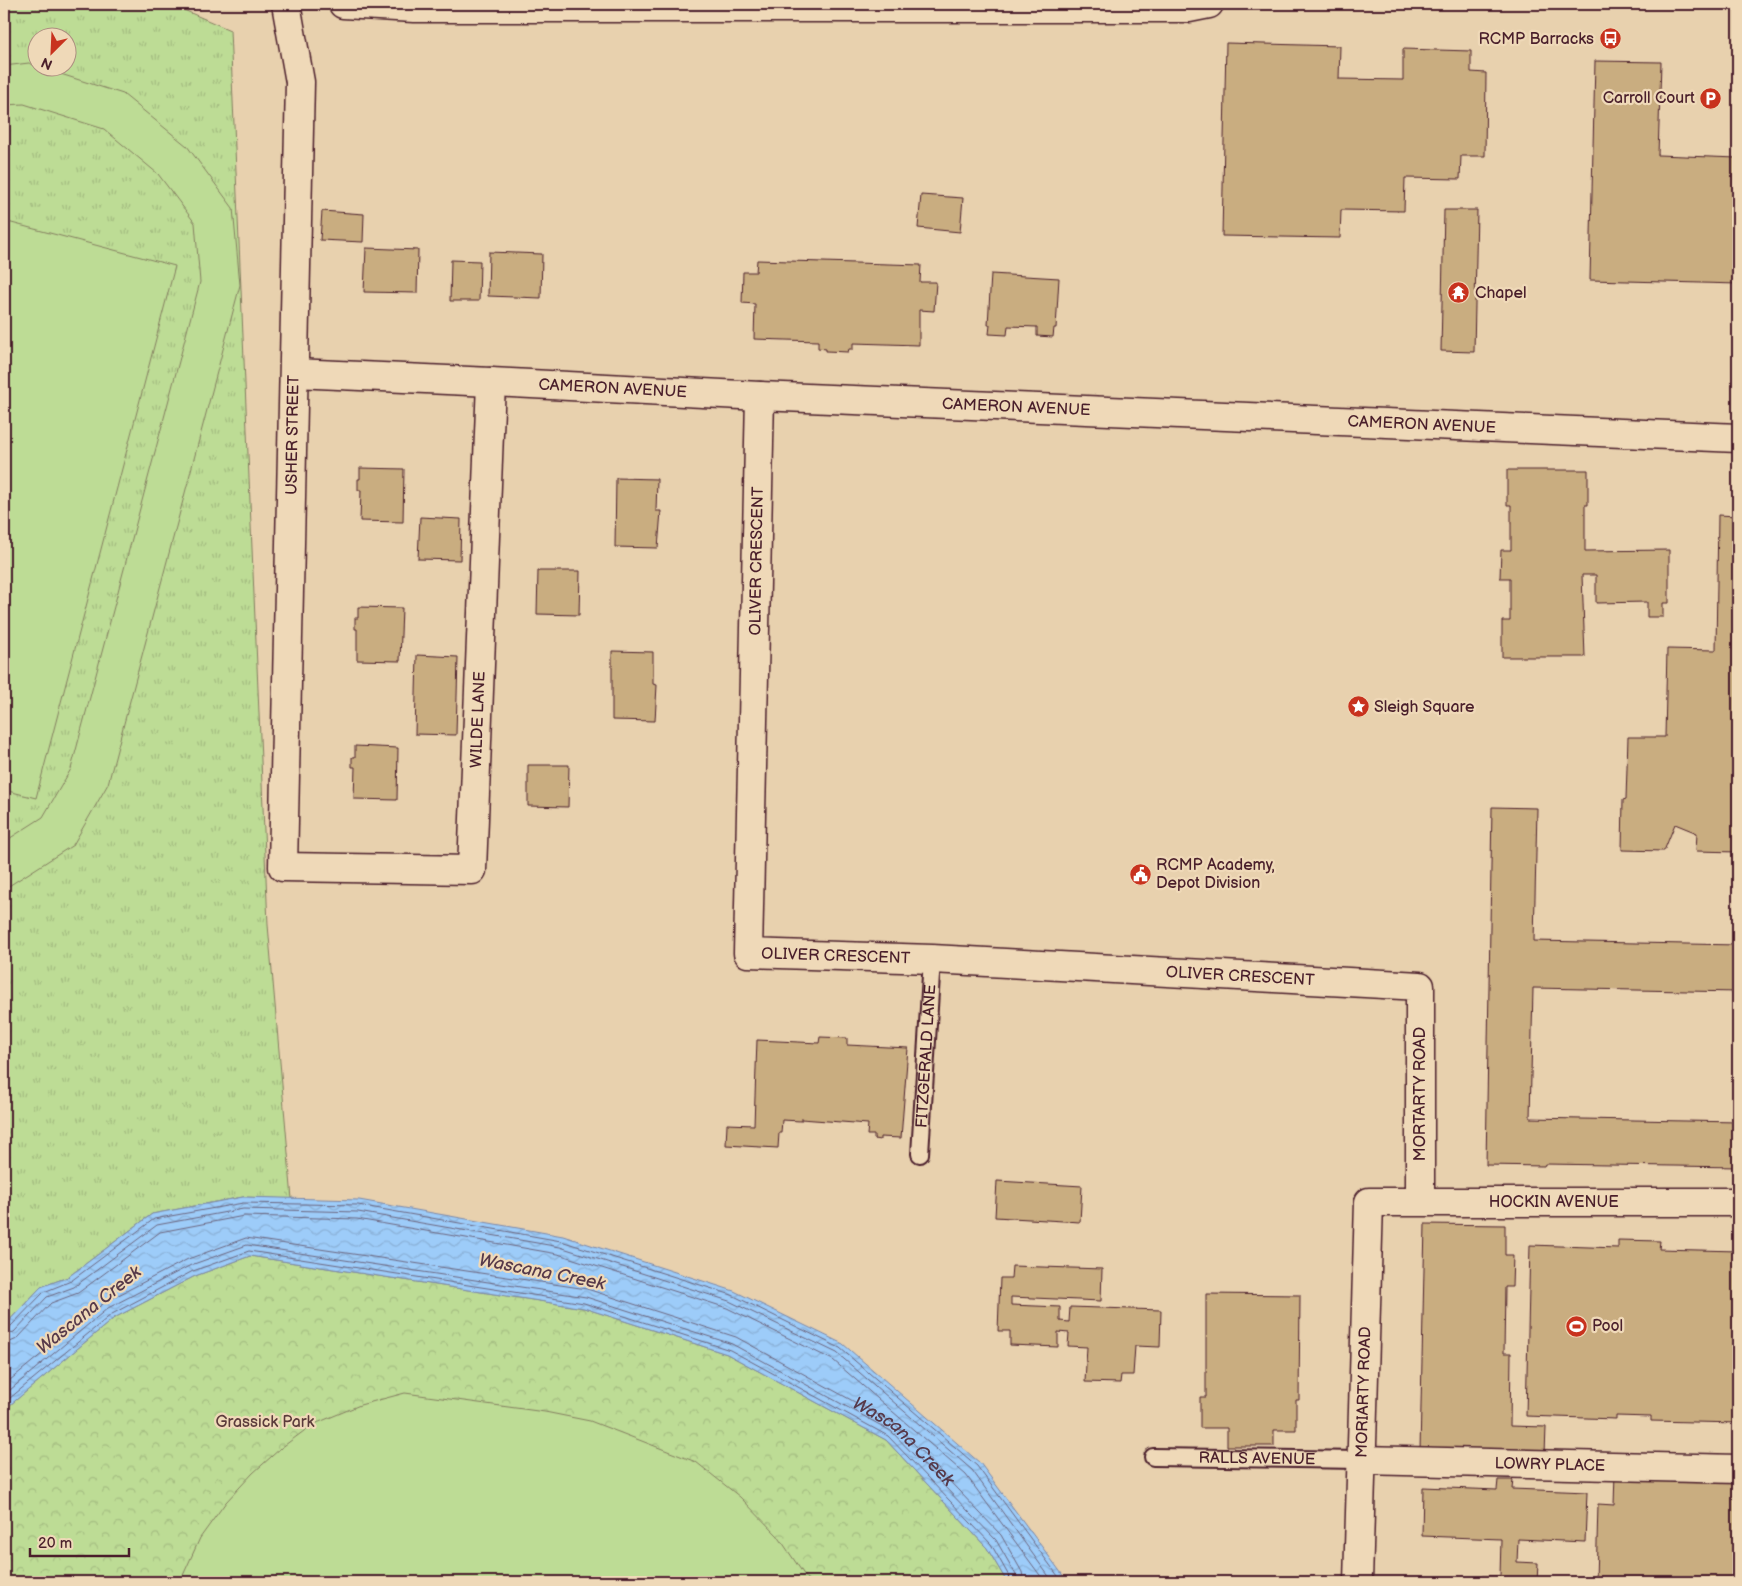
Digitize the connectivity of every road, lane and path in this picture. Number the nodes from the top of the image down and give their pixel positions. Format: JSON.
{"nodes":[{"id":1,"x":286,"y":4,"type":"edge"},
{"id":2,"x":343,"y":4,"type":"edge"},
{"id":3,"x":1209,"y":4,"type":"edge"},
{"id":4,"x":993,"y":6,"type":"edge"},
{"id":5,"x":295,"y":373,"type":"junction"},
{"id":6,"x":491,"y":382,"type":"junction"},
{"id":7,"x":760,"y":396,"type":"junction"},
{"id":8,"x":1738,"y":438,"type":"edge"},
{"id":9,"x":283,"y":868,"type":"joint"},
{"id":10,"x":932,"y":959,"type":"junction"},
{"id":11,"x":1420,"y":986,"type":"joint"},
{"id":12,"x":920,"y":1154,"type":"dead end"},
{"id":13,"x":1420,"y":1201,"type":"junction"},
{"id":14,"x":1369,"y":1202,"type":"joint"},
{"id":15,"x":1738,"y":1202,"type":"edge"},
{"id":16,"x":1153,"y":1457,"type":"dead end"},
{"id":17,"x":1361,"y":1460,"type":"junction"},
{"id":18,"x":1738,"y":1469,"type":"edge"},
{"id":19,"x":1358,"y":1582,"type":"edge"}],
"edges":[{"from":1,"to":5,"type":"street","name":"USHER STREET"},
{"from":2,"to":4,"type":"street"},
{"from":3,"to":4,"type":"street"},
{"from":5,"to":6,"type":"street","name":"CAMERON AVENUE"},
{"from":5,"to":9,"type":"street","name":"USHER STREET"},
{"from":6,"to":7,"type":"street","name":"CAMERON AVENUE"},
{"from":6,"to":9,"type":"street","name":"WILDE LANE"},
{"from":7,"to":8,"type":"street","name":"CAMERON AVENUE"},
{"from":7,"to":10,"type":"street","name":"OLIVER CRESCENT"},
{"from":10,"to":11,"type":"street","name":"OLIVER CRESCENT"},
{"from":10,"to":12,"type":"lane","name":"FITZGERALD LANE"},
{"from":11,"to":13,"type":"street","name":"MORTARTY ROAD"},
{"from":13,"to":14,"type":"street","name":"HOCKIN AVENUE"},
{"from":13,"to":15,"type":"street","name":"HOCKIN AVENUE"},
{"from":14,"to":17,"type":"street","name":"MORIARTY ROAD"},
{"from":16,"to":17,"type":"lane","name":"RALLS AVENUE"},
{"from":17,"to":18,"type":"street","name":"LOWRY PLACE"},
{"from":17,"to":19,"type":"street","name":"MORIARTY ROAD"}]}
